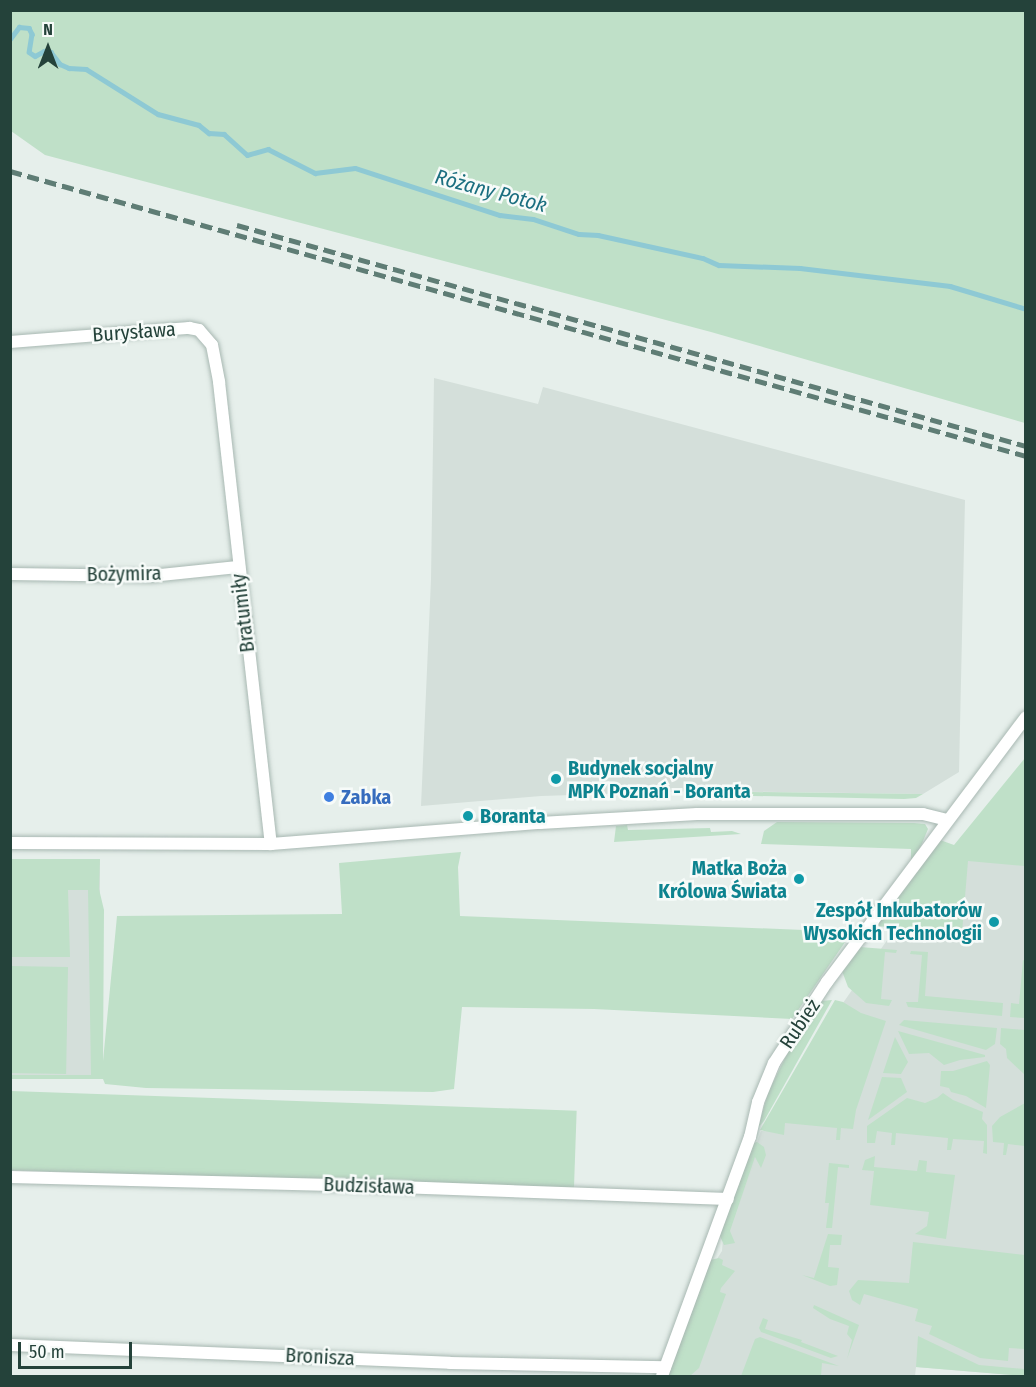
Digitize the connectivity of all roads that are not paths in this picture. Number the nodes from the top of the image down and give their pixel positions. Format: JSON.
{"nodes":[{"id":1,"x":10,"y":342,"type":"edge"},
{"id":2,"x":219,"y":382,"type":"joint"},
{"id":3,"x":238,"y":567,"type":"junction"},
{"id":4,"x":10,"y":574,"type":"edge"},
{"id":5,"x":1026,"y":717,"type":"edge"},
{"id":6,"x":947,"y":820,"type":"junction"},
{"id":7,"x":10,"y":843,"type":"edge"},
{"id":8,"x":271,"y":844,"type":"junction"},
{"id":9,"x":10,"y":1177,"type":"edge"},
{"id":10,"x":728,"y":1199,"type":"junction"},
{"id":11,"x":10,"y":1345,"type":"edge"},
{"id":12,"x":663,"y":1372,"type":"edge"}],
"edges":[{"from":1,"to":2,"type":"street","name":"Burysława"},
{"from":2,"to":3,"type":"street","name":"Bratumiły"},
{"from":3,"to":4,"type":"street","name":"Bożymira"},
{"from":3,"to":8,"type":"street","name":"Bratumiły"},
{"from":5,"to":6,"type":"street","name":"Rubież"},
{"from":6,"to":8,"type":"street"},
{"from":6,"to":10,"type":"street","name":"Rubież"},
{"from":7,"to":8,"type":"street"},
{"from":9,"to":10,"type":"street","name":"Budzisława"},
{"from":10,"to":12,"type":"street","name":"Rubież"},
{"from":11,"to":12,"type":"street","name":"Bronisza"}]}
